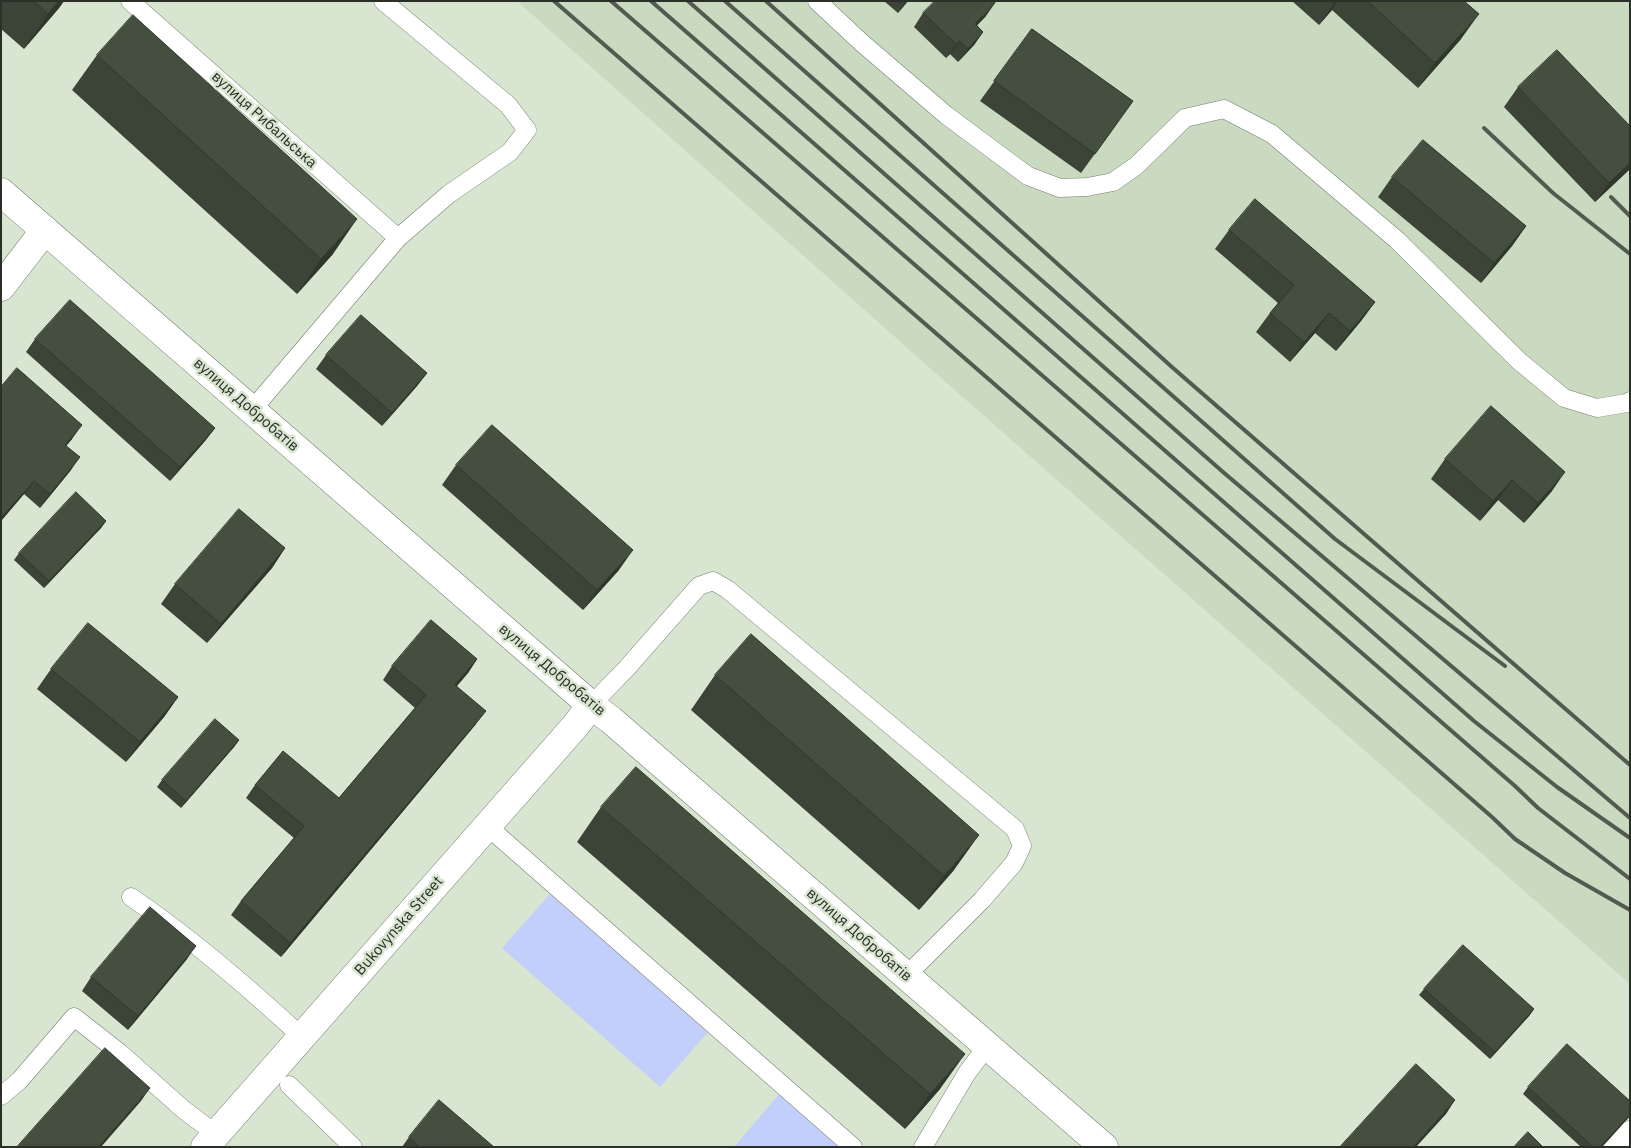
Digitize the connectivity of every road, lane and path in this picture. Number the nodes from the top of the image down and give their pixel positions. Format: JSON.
{"nodes":[{"id":1,"x":130,"y":1,"type":"edge"},
{"id":2,"x":384,"y":1,"type":"edge"},
{"id":3,"x":817,"y":1,"type":"edge"},
{"id":4,"x":1,"y":192,"type":"edge"},
{"id":5,"x":45,"y":230,"type":"junction"},
{"id":6,"x":398,"y":238,"type":"junction"},
{"id":7,"x":1,"y":287,"type":"edge"},
{"id":8,"x":1630,"y":401,"type":"edge"},
{"id":9,"x":252,"y":410,"type":"junction"},
{"id":10,"x":591,"y":705,"type":"junction"},
{"id":11,"x":487,"y":826,"type":"junction"},
{"id":12,"x":131,"y":896,"type":"dead end"},
{"id":13,"x":906,"y":976,"type":"junction"},
{"id":14,"x":302,"y":1037,"type":"junction"},
{"id":15,"x":988,"y":1045,"type":"junction"},
{"id":16,"x":289,"y":1084,"type":"dead end"},
{"id":17,"x":1,"y":1096,"type":"edge"},
{"id":18,"x":1630,"y":1135,"type":"edge"},
{"id":19,"x":210,"y":1141,"type":"edge"},
{"id":20,"x":353,"y":1147,"type":"edge"},
{"id":21,"x":853,"y":1147,"type":"edge"},
{"id":22,"x":923,"y":1147,"type":"edge"},
{"id":23,"x":1104,"y":1147,"type":"edge"},
{"id":24,"x":1616,"y":1147,"type":"edge"}],
"edges":[{"from":1,"to":6,"type":"lane","name":"вулиця Рибальська"},
{"from":2,"to":6,"type":"lane"},
{"from":3,"to":8,"type":"lane"},
{"from":4,"to":5,"type":"street","name":"вулиця Добробатів"},
{"from":5,"to":7,"type":"street"},
{"from":5,"to":9,"type":"street","name":"вулиця Добробатів"},
{"from":6,"to":9,"type":"lane"},
{"from":9,"to":10,"type":"street","name":"вулиця Добробатів"},
{"from":10,"to":11,"type":"street","name":"Bukovynska Street"},
{"from":10,"to":13,"type":"street","name":"вулиця Добробатів"},
{"from":10,"to":13,"type":"lane"},
{"from":11,"to":14,"type":"street","name":"Bukovynska Street"},
{"from":11,"to":21,"type":"lane"},
{"from":12,"to":14,"type":"lane"},
{"from":13,"to":15,"type":"street","name":"вулиця Добробатів"},
{"from":14,"to":19,"type":"street","name":"Bukovynska Street"},
{"from":15,"to":22,"type":"lane"},
{"from":15,"to":23,"type":"street","name":"вулиця Добробатів"},
{"from":16,"to":20,"type":"lane"},
{"from":17,"to":19,"type":"lane"},
{"from":18,"to":24,"type":"street"}]}
